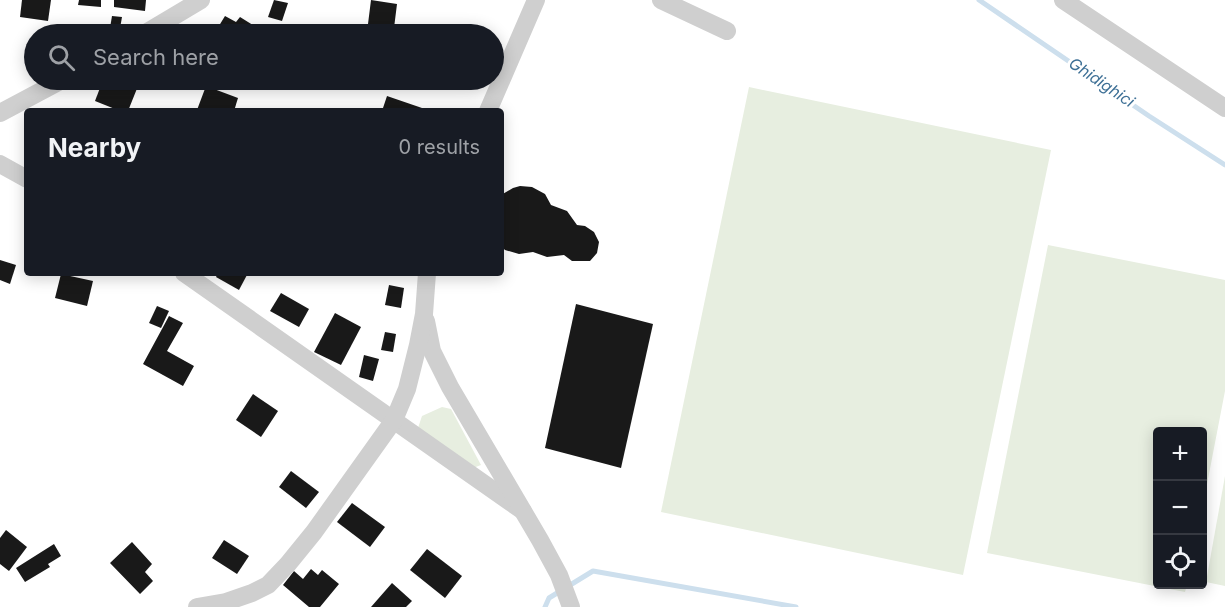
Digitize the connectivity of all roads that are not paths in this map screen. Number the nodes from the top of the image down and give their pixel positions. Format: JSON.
{"nodes":[{"id":1,"x":201,"y":0,"type":"edge"},
{"id":2,"x":536,"y":0,"type":"edge"},
{"id":3,"x":661,"y":0,"type":"edge"},
{"id":4,"x":1063,"y":0,"type":"edge"},
{"id":5,"x":161,"y":24,"type":"edge"},
{"id":6,"x":727,"y":31,"type":"dead end"},
{"id":7,"x":504,"y":74,"type":"edge"},
{"id":8,"x":43,"y":90,"type":"edge"},
{"id":9,"x":497,"y":90,"type":"edge"},
{"id":10,"x":489,"y":108,"type":"edge"},
{"id":11,"x":1225,"y":108,"type":"edge"},
{"id":12,"x":0,"y":112,"type":"edge"},
{"id":13,"x":0,"y":164,"type":"edge"},
{"id":14,"x":24,"y":177,"type":"edge"},
{"id":15,"x":188,"y":276,"type":"edge"},
{"id":16,"x":427,"y":276,"type":"edge"},
{"id":17,"x":424,"y":314,"type":"junction"},
{"id":18,"x":394,"y":420,"type":"junction"},
{"id":19,"x":523,"y":511,"type":"junction"},
{"id":20,"x":570,"y":604,"type":"edge"},
{"id":21,"x":197,"y":607,"type":"edge"}],
"edges":[{"from":1,"to":5,"type":"street"},
{"from":2,"to":7,"type":"street"},
{"from":3,"to":6,"type":"street"},
{"from":4,"to":11,"type":"street"},
{"from":8,"to":12,"type":"street"},
{"from":9,"to":10,"type":"street"},
{"from":13,"to":14,"type":"street"},
{"from":15,"to":18,"type":"street"},
{"from":16,"to":17,"type":"street"},
{"from":17,"to":18,"type":"street"},
{"from":17,"to":19,"type":"street"},
{"from":18,"to":19,"type":"street"},
{"from":18,"to":21,"type":"street"},
{"from":19,"to":20,"type":"street"}]}
